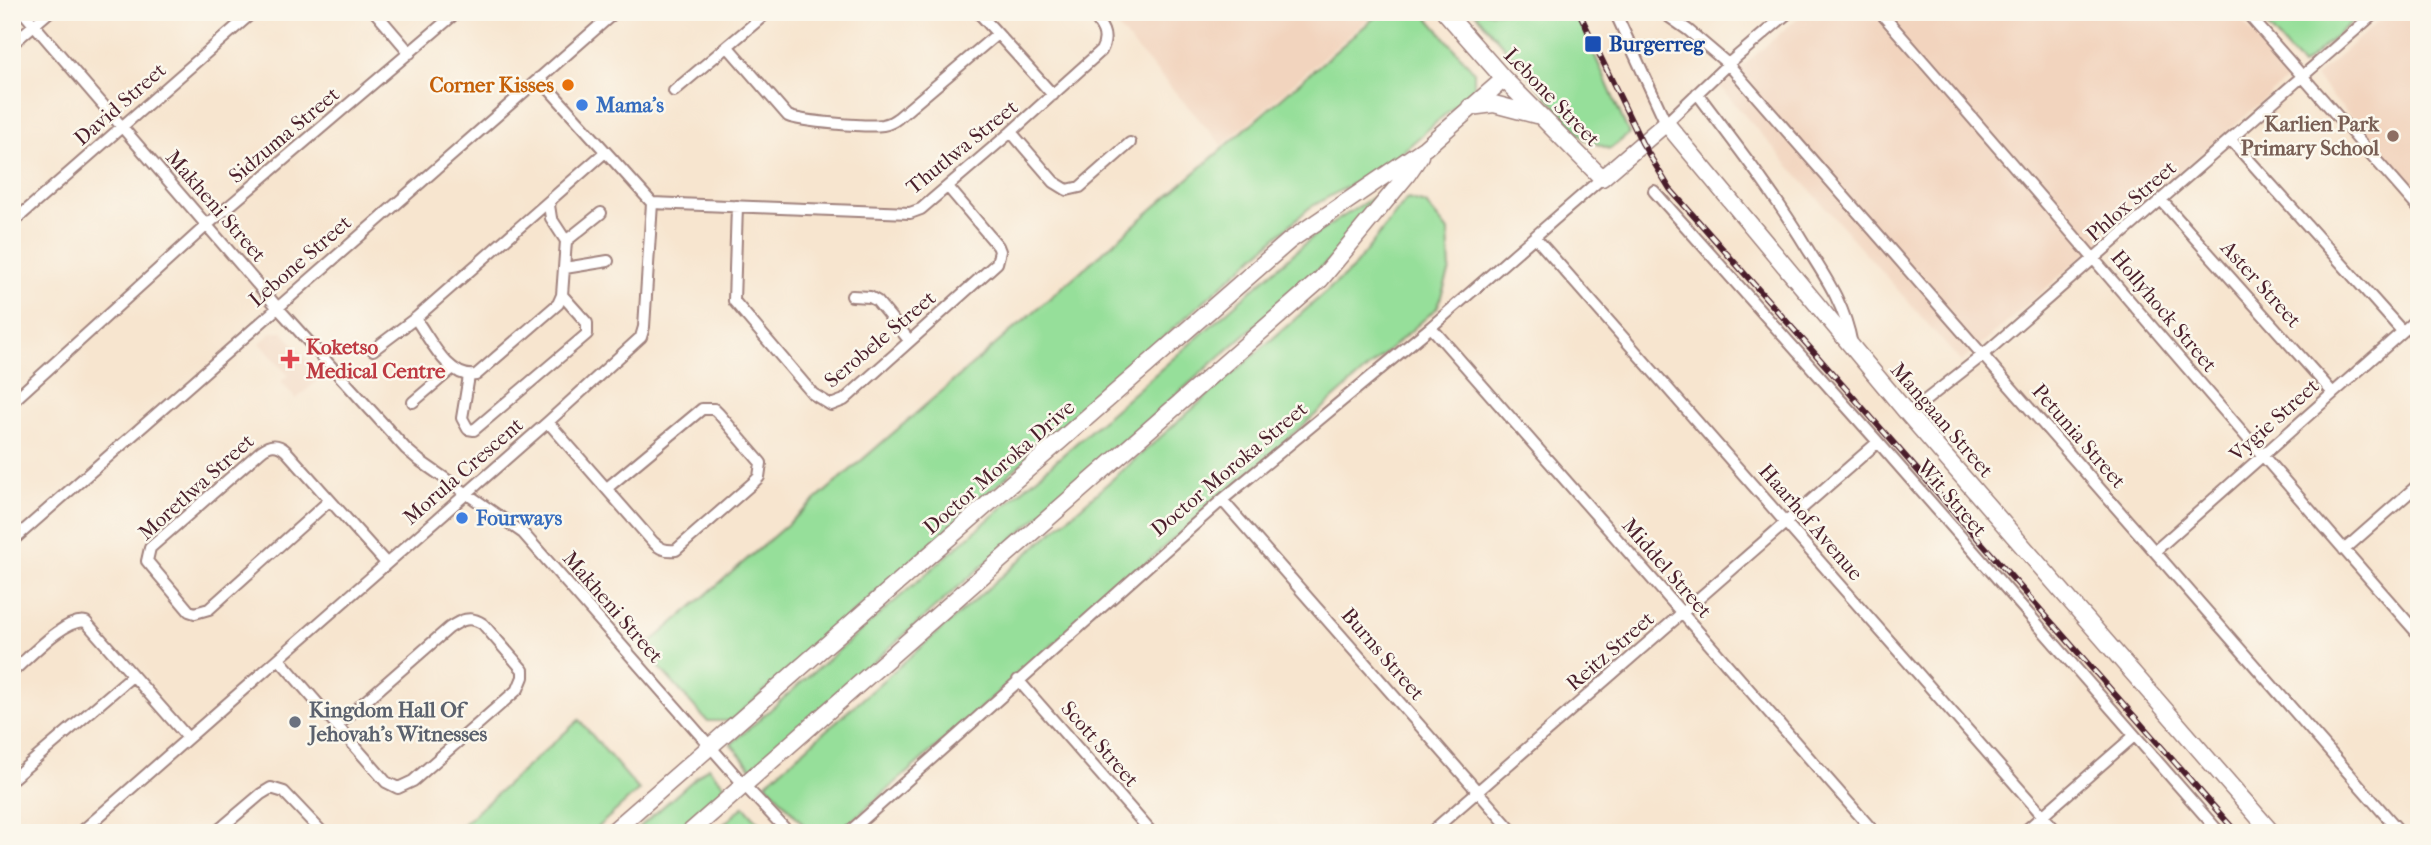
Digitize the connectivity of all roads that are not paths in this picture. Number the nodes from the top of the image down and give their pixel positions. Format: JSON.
{"nodes":[{"id":1,"x":23,"y":12,"type":"edge"},
{"id":2,"x":48,"y":12,"type":"edge"},
{"id":3,"x":253,"y":12,"type":"edge"},
{"id":4,"x":375,"y":12,"type":"edge"},
{"id":5,"x":457,"y":12,"type":"edge"},
{"id":6,"x":615,"y":12,"type":"edge"},
{"id":7,"x":768,"y":12,"type":"edge"},
{"id":8,"x":978,"y":12,"type":"edge"},
{"id":9,"x":1090,"y":12,"type":"edge"},
{"id":10,"x":1445,"y":12,"type":"edge"},
{"id":11,"x":1615,"y":12,"type":"edge"},
{"id":12,"x":1662,"y":12,"type":"edge"},
{"id":13,"x":1789,"y":12,"type":"edge"},
{"id":14,"x":1880,"y":12,"type":"edge"},
{"id":15,"x":2246,"y":12,"type":"edge"},
{"id":16,"x":2376,"y":12,"type":"edge"},
{"id":17,"x":34,"y":25,"type":"junction"},
{"id":18,"x":997,"y":34,"type":"junction"},
{"id":19,"x":12,"y":44,"type":"edge"},
{"id":20,"x":728,"y":47,"type":"junction"},
{"id":21,"x":410,"y":53,"type":"junction"},
{"id":22,"x":1728,"y":64,"type":"junction"},
{"id":23,"x":2301,"y":76,"type":"junction"},
{"id":24,"x":538,"y":78,"type":"junction"},
{"id":25,"x":1504,"y":79,"type":"junction"},
{"id":26,"x":674,"y":91,"type":"dead end"},
{"id":27,"x":1697,"y":93,"type":"junction"},
{"id":28,"x":1053,"y":96,"type":"junction"},
{"id":29,"x":1470,"y":107,"type":"junction"},
{"id":30,"x":1539,"y":116,"type":"junction"},
{"id":31,"x":1666,"y":123,"type":"junction"},
{"id":32,"x":122,"y":129,"type":"junction"},
{"id":33,"x":1011,"y":132,"type":"junction"},
{"id":34,"x":2231,"y":141,"type":"junction"},
{"id":35,"x":1130,"y":143,"type":"dead end"},
{"id":36,"x":1425,"y":148,"type":"junction"},
{"id":37,"x":604,"y":152,"type":"junction"},
{"id":38,"x":1602,"y":178,"type":"junction"},
{"id":39,"x":948,"y":187,"type":"junction"},
{"id":40,"x":1654,"y":191,"type":"dead end"},
{"id":41,"x":552,"y":198,"type":"junction"},
{"id":42,"x":2161,"y":200,"type":"junction"},
{"id":43,"x":652,"y":203,"type":"junction"},
{"id":44,"x":737,"y":206,"type":"junction"},
{"id":45,"x":2419,"y":209,"type":"edge"},
{"id":46,"x":601,"y":213,"type":"dead end"},
{"id":47,"x":12,"y":223,"type":"edge"},
{"id":48,"x":207,"y":225,"type":"junction"},
{"id":49,"x":1535,"y":237,"type":"junction"},
{"id":50,"x":566,"y":241,"type":"junction"},
{"id":51,"x":2094,"y":259,"type":"junction"},
{"id":52,"x":608,"y":261,"type":"dead end"},
{"id":53,"x":565,"y":268,"type":"junction"},
{"id":54,"x":562,"y":295,"type":"junction"},
{"id":55,"x":852,"y":296,"type":"dead end"},
{"id":56,"x":278,"y":308,"type":"junction"},
{"id":57,"x":418,"y":317,"type":"junction"},
{"id":58,"x":2419,"y":317,"type":"edge"},
{"id":59,"x":1431,"y":327,"type":"junction"},
{"id":60,"x":2402,"y":331,"type":"junction"},
{"id":61,"x":909,"y":340,"type":"junction"},
{"id":62,"x":1852,"y":347,"type":"junction"},
{"id":63,"x":373,"y":350,"type":"dead end"},
{"id":64,"x":1983,"y":355,"type":"junction"},
{"id":65,"x":453,"y":368,"type":"junction"},
{"id":66,"x":469,"y":376,"type":"junction"},
{"id":67,"x":2333,"y":393,"type":"junction"},
{"id":68,"x":12,"y":402,"type":"edge"},
{"id":69,"x":413,"y":402,"type":"dead end"},
{"id":70,"x":1908,"y":414,"type":"junction"},
{"id":71,"x":548,"y":422,"type":"junction"},
{"id":72,"x":1878,"y":442,"type":"junction"},
{"id":73,"x":2262,"y":457,"type":"junction"},
{"id":74,"x":2419,"y":484,"type":"edge"},
{"id":75,"x":607,"y":488,"type":"junction"},
{"id":76,"x":466,"y":493,"type":"junction"},
{"id":77,"x":1222,"y":500,"type":"junction"},
{"id":78,"x":329,"y":501,"type":"junction"},
{"id":79,"x":1786,"y":522,"type":"junction"},
{"id":80,"x":12,"y":541,"type":"edge"},
{"id":81,"x":2344,"y":550,"type":"junction"},
{"id":82,"x":2155,"y":551,"type":"junction"},
{"id":83,"x":386,"y":563,"type":"junction"},
{"id":84,"x":1681,"y":614,"type":"junction"},
{"id":85,"x":2419,"y":635,"type":"edge"},
{"id":86,"x":279,"y":659,"type":"junction"},
{"id":87,"x":12,"y":673,"type":"edge"},
{"id":88,"x":132,"y":676,"type":"junction"},
{"id":89,"x":1018,"y":680,"type":"junction"},
{"id":90,"x":337,"y":726,"type":"junction"},
{"id":91,"x":2134,"y":736,"type":"junction"},
{"id":92,"x":188,"y":738,"type":"junction"},
{"id":93,"x":709,"y":745,"type":"junction"},
{"id":94,"x":12,"y":779,"type":"edge"},
{"id":95,"x":744,"y":785,"type":"junction"},
{"id":96,"x":1478,"y":791,"type":"junction"},
{"id":97,"x":2043,"y":815,"type":"junction"},
{"id":98,"x":80,"y":833,"type":"edge"},
{"id":99,"x":215,"y":833,"type":"edge"},
{"id":100,"x":323,"y":833,"type":"edge"},
{"id":101,"x":611,"y":833,"type":"edge"},
{"id":102,"x":689,"y":833,"type":"edge"},
{"id":103,"x":789,"y":833,"type":"edge"},
{"id":104,"x":848,"y":833,"type":"edge"},
{"id":105,"x":1152,"y":833,"type":"edge"},
{"id":106,"x":1430,"y":833,"type":"edge"},
{"id":107,"x":1514,"y":833,"type":"edge"},
{"id":108,"x":1875,"y":833,"type":"edge"},
{"id":109,"x":2023,"y":833,"type":"edge"},
{"id":110,"x":2058,"y":833,"type":"edge"},
{"id":111,"x":2220,"y":833,"type":"edge"},
{"id":112,"x":2272,"y":833,"type":"edge"},
{"id":113,"x":2401,"y":833,"type":"edge"}],
"edges":[{"from":1,"to":17,"type":"street","name":"Makheni Street"},
{"from":2,"to":17,"type":"street"},
{"from":3,"to":32,"type":"street","name":"David Street"},
{"from":4,"to":21,"type":"street"},
{"from":5,"to":21,"type":"street","name":"Sidzuma Street"},
{"from":6,"to":24,"type":"street","name":"Lebone Street"},
{"from":7,"to":20,"type":"street"},
{"from":8,"to":18,"type":"street"},
{"from":9,"to":28,"type":"street","name":"Thutlwa Street"},
{"from":10,"to":25,"type":"street","name":"Lebone Street"},
{"from":11,"to":31,"type":"street","name":"Mangaan Street"},
{"from":12,"to":22,"type":"street","name":"Petunia Street"},
{"from":13,"to":22,"type":"street"},
{"from":14,"to":51,"type":"street","name":"Hollyhock Street"},
{"from":15,"to":23,"type":"street"},
{"from":16,"to":23,"type":"street","name":"Phlox Street"},
{"from":17,"to":19,"type":"street"},
{"from":17,"to":32,"type":"street","name":"Makheni Street"},
{"from":18,"to":20,"type":"street"},
{"from":18,"to":28,"type":"street"},
{"from":20,"to":26,"type":"street"},
{"from":21,"to":48,"type":"street","name":"Sidzuma Street"},
{"from":22,"to":27,"type":"street"},
{"from":22,"to":64,"type":"street","name":"Petunia Street"},
{"from":23,"to":34,"type":"street","name":"Phlox Street"},
{"from":23,"to":45,"type":"street"},
{"from":24,"to":37,"type":"street"},
{"from":24,"to":56,"type":"street","name":"Lebone Street"},
{"from":25,"to":29,"type":"street","name":"Doctor Moroka Drive"},
{"from":25,"to":30,"type":"street","name":"Lebone Street"},
{"from":27,"to":31,"type":"street"},
{"from":27,"to":62,"type":"street"},
{"from":28,"to":33,"type":"street","name":"Thutlwa Street"},
{"from":29,"to":30,"type":"street"},
{"from":29,"to":36,"type":"street","name":"Doctor Moroka Drive"},
{"from":30,"to":38,"type":"street","name":"Lebone Street"},
{"from":31,"to":38,"type":"street","name":"Doctor Moroka Street"},
{"from":31,"to":62,"type":"street","name":"Mangaan Street"},
{"from":32,"to":47,"type":"street","name":"David Street"},
{"from":32,"to":48,"type":"street","name":"Makheni Street"},
{"from":33,"to":35,"type":"street"},
{"from":33,"to":39,"type":"street","name":"Thutlwa Street"},
{"from":34,"to":42,"type":"street","name":"Phlox Street"},
{"from":34,"to":60,"type":"street"},
{"from":36,"to":93,"type":"street","name":"Doctor Moroka Drive"},
{"from":36,"to":95,"type":"street","name":"Doctor Moroka Drive"},
{"from":37,"to":41,"type":"street"},
{"from":37,"to":43,"type":"street"},
{"from":38,"to":49,"type":"street","name":"Doctor Moroka Street"},
{"from":39,"to":44,"type":"street","name":"Thutlwa Street"},
{"from":39,"to":61,"type":"street","name":"Serobele Street"},
{"from":40,"to":72,"type":"street","name":"Wit Street"},
{"from":41,"to":50,"type":"street"},
{"from":41,"to":57,"type":"street"},
{"from":42,"to":51,"type":"street","name":"Phlox Street"},
{"from":42,"to":67,"type":"street","name":"Aster Street"},
{"from":43,"to":44,"type":"street","name":"Thutlwa Street"},
{"from":43,"to":71,"type":"street","name":"Morula Crescent"},
{"from":44,"to":61,"type":"street","name":"Serobele Street"},
{"from":46,"to":50,"type":"street"},
{"from":48,"to":56,"type":"street","name":"Makheni Street"},
{"from":48,"to":68,"type":"street","name":"Sidzuma Street"},
{"from":49,"to":59,"type":"street","name":"Doctor Moroka Street"},
{"from":49,"to":79,"type":"street","name":"Haarhof Avenue"},
{"from":50,"to":53,"type":"street"},
{"from":51,"to":64,"type":"street","name":"Phlox Street"},
{"from":51,"to":73,"type":"street","name":"Hollyhock Street"},
{"from":52,"to":53,"type":"street"},
{"from":53,"to":54,"type":"street"},
{"from":54,"to":66,"type":"street"},
{"from":54,"to":66,"type":"street"},
{"from":55,"to":61,"type":"street"},
{"from":56,"to":76,"type":"street","name":"Makheni Street"},
{"from":56,"to":80,"type":"street","name":"Lebone Street"},
{"from":57,"to":63,"type":"street"},
{"from":57,"to":65,"type":"street"},
{"from":58,"to":60,"type":"street","name":"Vygie Street"},
{"from":59,"to":77,"type":"street","name":"Doctor Moroka Street"},
{"from":59,"to":84,"type":"street","name":"Middel Street"},
{"from":60,"to":67,"type":"street","name":"Vygie Street"},
{"from":62,"to":70,"type":"street","name":"Mangaan Street"},
{"from":64,"to":70,"type":"street","name":"Phlox Street"},
{"from":64,"to":82,"type":"street","name":"Petunia Street"},
{"from":65,"to":66,"type":"street"},
{"from":65,"to":69,"type":"street"},
{"from":67,"to":73,"type":"street","name":"Vygie Street"},
{"from":70,"to":112,"type":"street","name":"Mangaan Street"},
{"from":71,"to":75,"type":"street"},
{"from":71,"to":76,"type":"street","name":"Morula Crescent"},
{"from":72,"to":79,"type":"street","name":"Reitz Street"},
{"from":72,"to":91,"type":"street","name":"Wit Street"},
{"from":73,"to":81,"type":"street","name":"Hollyhock Street"},
{"from":73,"to":82,"type":"street","name":"Vygie Street"},
{"from":74,"to":81,"type":"street"},
{"from":75,"to":75,"type":"street"},
{"from":76,"to":83,"type":"street","name":"Morula Crescent"},
{"from":76,"to":93,"type":"street","name":"Makheni Street"},
{"from":77,"to":89,"type":"street","name":"Doctor Moroka Street"},
{"from":77,"to":96,"type":"street","name":"Burns Street"},
{"from":78,"to":78,"type":"street","name":"Moretlwa Street"},
{"from":78,"to":83,"type":"street","name":"Moretlwa Street"},
{"from":79,"to":84,"type":"street","name":"Reitz Street"},
{"from":79,"to":97,"type":"street","name":"Haarhof Avenue"},
{"from":81,"to":85,"type":"street","name":"Hollyhock Street"},
{"from":82,"to":113,"type":"street","name":"Petunia Street"},
{"from":83,"to":86,"type":"street","name":"Morula Crescent"},
{"from":84,"to":96,"type":"street","name":"Reitz Street"},
{"from":84,"to":108,"type":"street","name":"Middel Street"},
{"from":86,"to":90,"type":"street"},
{"from":86,"to":92,"type":"street","name":"Morula Crescent"},
{"from":87,"to":88,"type":"street"},
{"from":88,"to":92,"type":"street"},
{"from":88,"to":94,"type":"street"},
{"from":89,"to":104,"type":"street","name":"Doctor Moroka Street"},
{"from":89,"to":105,"type":"street","name":"Scott Street"},
{"from":90,"to":90,"type":"street"},
{"from":91,"to":97,"type":"street"},
{"from":91,"to":111,"type":"street","name":"Wit Street"},
{"from":92,"to":98,"type":"street","name":"Morula Crescent"},
{"from":93,"to":95,"type":"street","name":"Makheni Street"},
{"from":93,"to":101,"type":"street","name":"Doctor Moroka Drive"},
{"from":95,"to":102,"type":"street","name":"Doctor Moroka Drive"},
{"from":95,"to":103,"type":"street","name":"Makheni Street"},
{"from":96,"to":106,"type":"street","name":"Reitz Street"},
{"from":96,"to":107,"type":"street","name":"Burns Street"},
{"from":97,"to":109,"type":"street"},
{"from":97,"to":110,"type":"street","name":"Haarhof Avenue"},
{"from":99,"to":100,"type":"street"}]}
